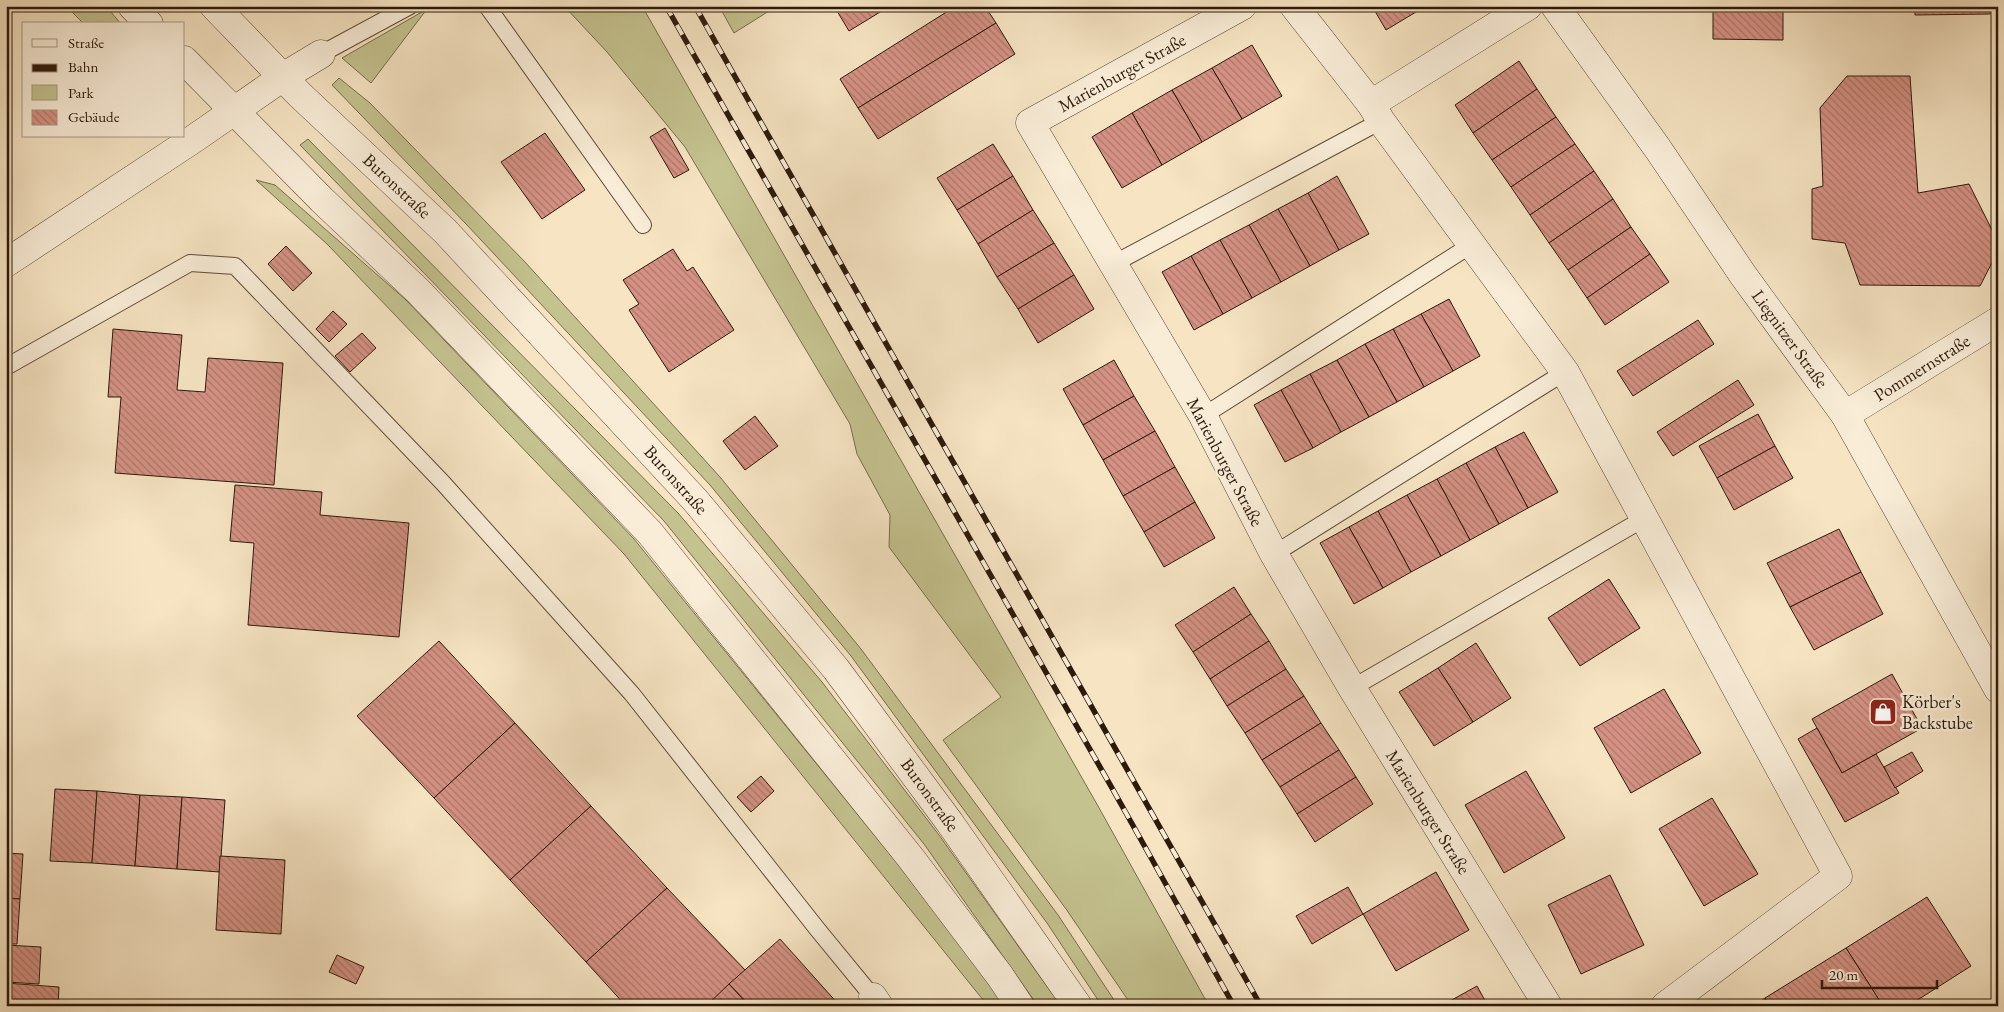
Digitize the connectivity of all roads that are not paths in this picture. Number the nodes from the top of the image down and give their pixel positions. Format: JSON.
{"nodes":[{"id":1,"x":132,"y":6,"type":"edge"},
{"id":2,"x":214,"y":6,"type":"edge"},
{"id":3,"x":410,"y":6,"type":"edge"},
{"id":4,"x":488,"y":6,"type":"edge"},
{"id":5,"x":1242,"y":6,"type":"edge"},
{"id":6,"x":1294,"y":6,"type":"edge"},
{"id":7,"x":1528,"y":6,"type":"edge"},
{"id":8,"x":1555,"y":6,"type":"edge"},
{"id":9,"x":147,"y":22,"type":"edge"},
{"id":10,"x":321,"y":54,"type":"joint"},
{"id":11,"x":185,"y":61,"type":"edge"},
{"id":12,"x":283,"y":77,"type":"junction"},
{"id":13,"x":233,"y":112,"type":"junction"},
{"id":14,"x":1376,"y":113,"type":"junction"},
{"id":15,"x":643,"y":225,"type":"dead end"},
{"id":16,"x":1471,"y":245,"type":"junction"},
{"id":17,"x":6,"y":263,"type":"edge"},
{"id":18,"x":1113,"y":264,"type":"junction"},
{"id":19,"x":1998,"y":320,"type":"edge"},
{"id":20,"x":6,"y":367,"type":"edge"},
{"id":21,"x":1565,"y":372,"type":"junction"},
{"id":22,"x":1203,"y":416,"type":"junction"},
{"id":23,"x":1845,"y":416,"type":"junction"},
{"id":24,"x":1645,"y":518,"type":"junction"},
{"id":25,"x":1274,"y":554,"type":"junction"},
{"id":26,"x":1352,"y":688,"type":"junction"},
{"id":27,"x":1998,"y":689,"type":"edge"},
{"id":28,"x":876,"y":1001,"type":"edge"},
{"id":29,"x":1020,"y":1006,"type":"edge"},
{"id":30,"x":1078,"y":1006,"type":"edge"},
{"id":31,"x":1548,"y":1006,"type":"edge"},
{"id":32,"x":1665,"y":1006,"type":"edge"}],
"edges":[{"from":1,"to":9,"type":"street"},
{"from":2,"to":12,"type":"street","name":"Buronstraße"},
{"from":3,"to":10,"type":"lane"},
{"from":4,"to":15,"type":"lane"},
{"from":5,"to":18,"type":"street","name":"Marienburger Straße"},
{"from":6,"to":14,"type":"street"},
{"from":7,"to":14,"type":"street"},
{"from":8,"to":23,"type":"street","name":"Liegnitzer Straße"},
{"from":10,"to":12,"type":"street"},
{"from":11,"to":13,"type":"street"},
{"from":12,"to":13,"type":"street"},
{"from":12,"to":30,"type":"street","name":"Buronstraße"},
{"from":13,"to":17,"type":"street"},
{"from":13,"to":29,"type":"street"},
{"from":14,"to":16,"type":"street"},
{"from":14,"to":18,"type":"lane"},
{"from":16,"to":21,"type":"street"},
{"from":16,"to":22,"type":"lane"},
{"from":18,"to":22,"type":"street","name":"Marienburger Straße"},
{"from":19,"to":23,"type":"street","name":"Pommernstraße"},
{"from":20,"to":28,"type":"lane"},
{"from":21,"to":24,"type":"street"},
{"from":21,"to":25,"type":"lane"},
{"from":22,"to":25,"type":"street","name":"Marienburger Straße"},
{"from":23,"to":27,"type":"street","name":"Liegnitzer Straße"},
{"from":24,"to":26,"type":"lane"},
{"from":24,"to":32,"type":"street"},
{"from":25,"to":26,"type":"street","name":"Marienburger Straße"},
{"from":26,"to":31,"type":"street","name":"Marienburger Straße"}]}
